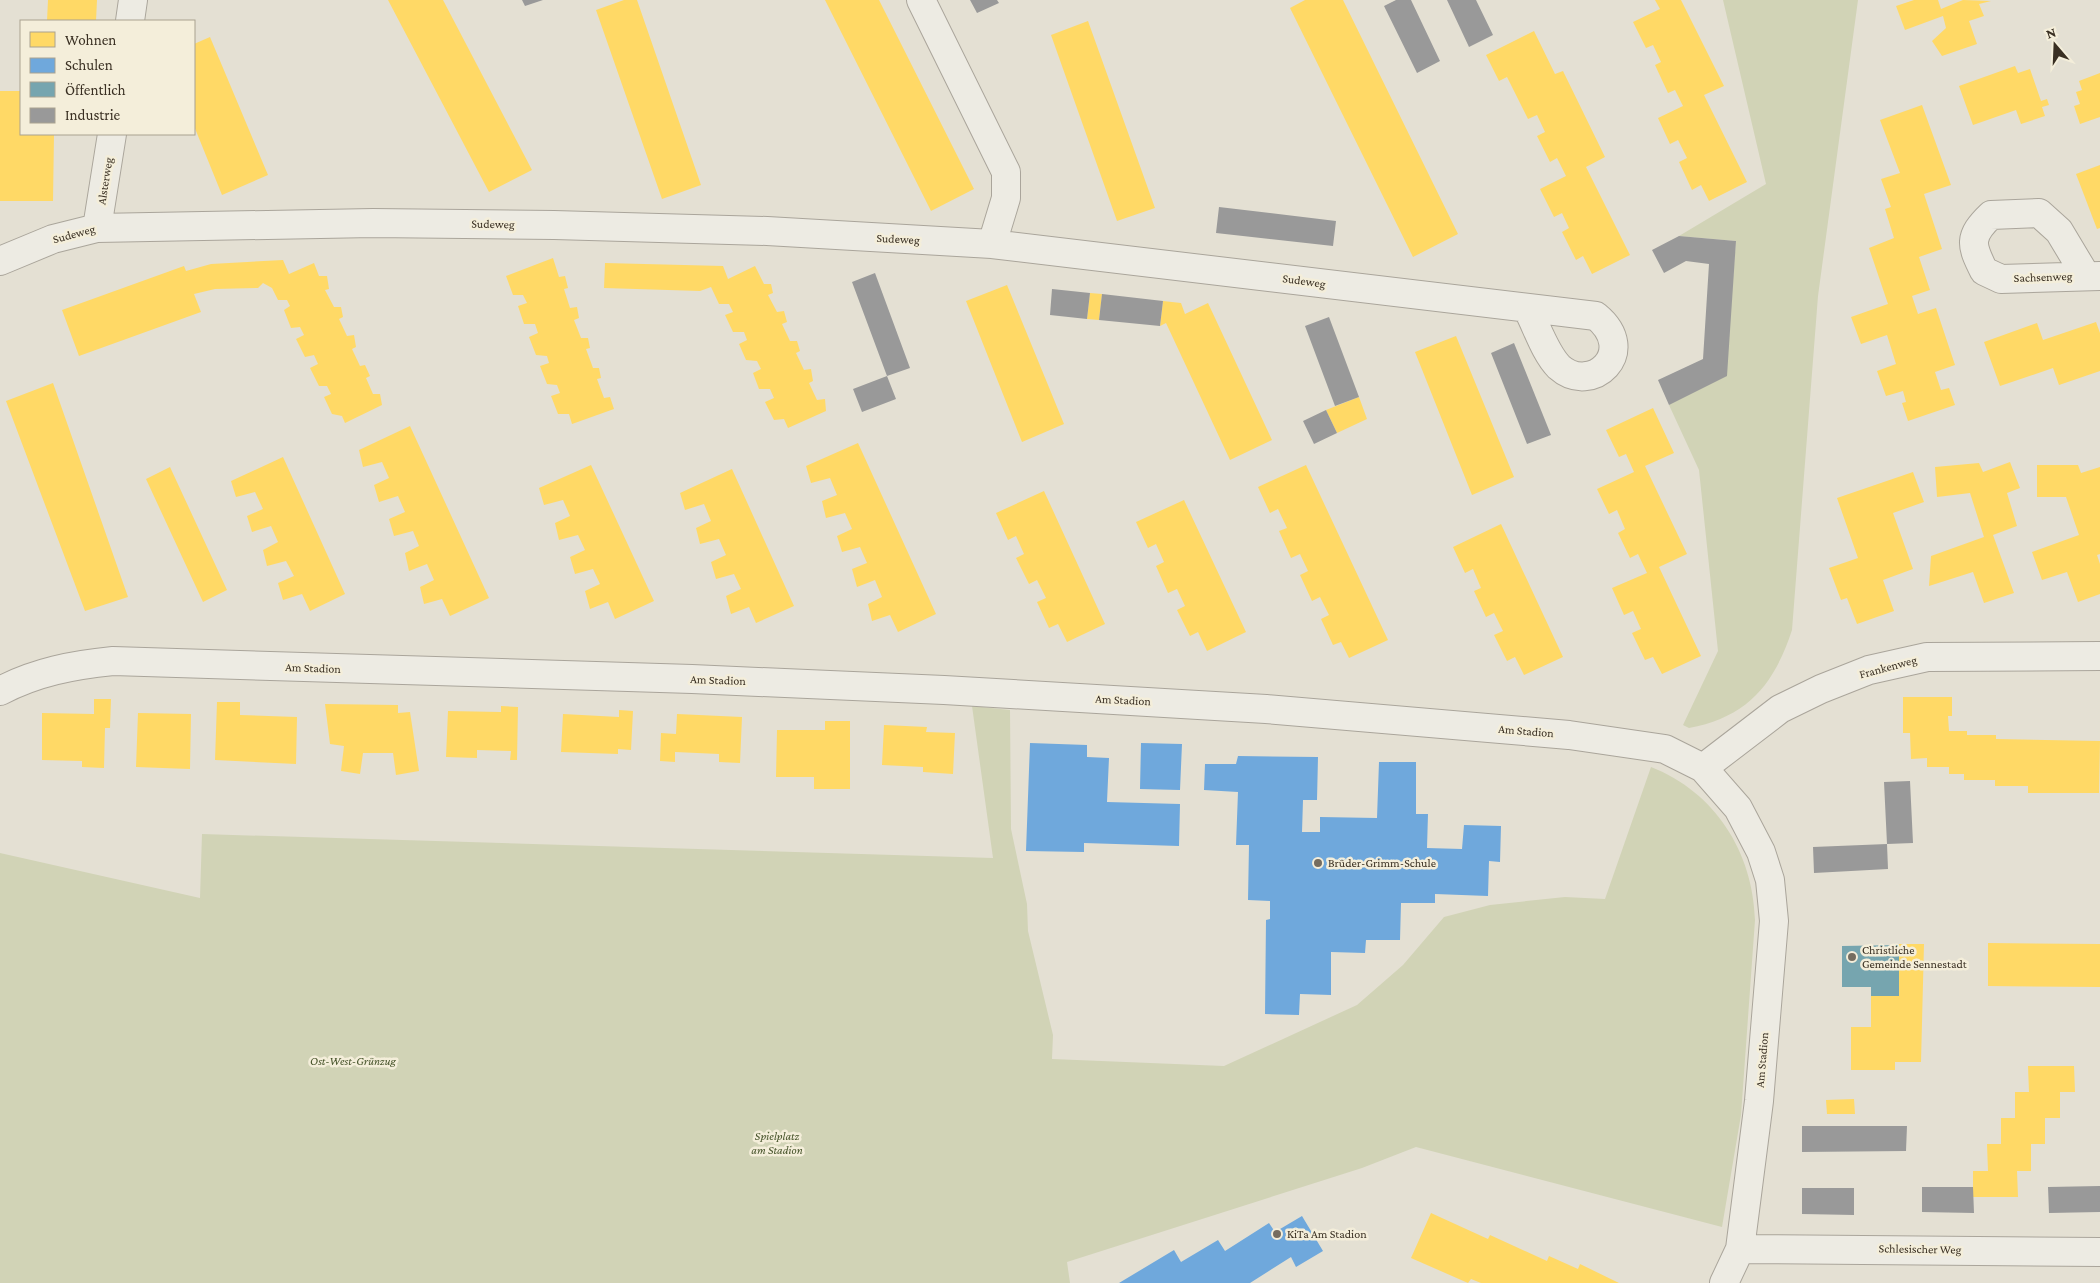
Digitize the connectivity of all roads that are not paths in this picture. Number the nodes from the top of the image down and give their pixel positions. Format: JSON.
{"nodes":[{"id":1,"x":134,"y":0,"type":"edge"},
{"id":2,"x":921,"y":0,"type":"edge"},
{"id":3,"x":130,"y":20,"type":"edge"},
{"id":4,"x":112,"y":135,"type":"edge"},
{"id":5,"x":97,"y":228,"type":"junction"},
{"id":6,"x":992,"y":244,"type":"junction"},
{"id":7,"x":0,"y":261,"type":"edge"},
{"id":8,"x":1528,"y":310,"type":"dead end"},
{"id":9,"x":2100,"y":656,"type":"edge"},
{"id":10,"x":0,"y":691,"type":"edge"},
{"id":11,"x":1703,"y":768,"type":"junction"},
{"id":12,"x":1740,"y":1249,"type":"junction"},
{"id":13,"x":2100,"y":1252,"type":"edge"},
{"id":14,"x":1724,"y":1283,"type":"edge"}],
"edges":[{"from":1,"to":3,"type":"street"},
{"from":2,"to":6,"type":"street"},
{"from":4,"to":5,"type":"street","name":"Alsterweg"},
{"from":5,"to":6,"type":"street","name":"Sudeweg"},
{"from":5,"to":7,"type":"street","name":"Sudeweg"},
{"from":6,"to":8,"type":"street","name":"Sudeweg"},
{"from":9,"to":11,"type":"street","name":"Frankenweg"},
{"from":10,"to":11,"type":"street","name":"Am Stadion"},
{"from":11,"to":12,"type":"street","name":"Am Stadion"},
{"from":12,"to":13,"type":"street","name":"Schlesischer Weg"},
{"from":12,"to":14,"type":"street","name":"Am Stadion"}]}
